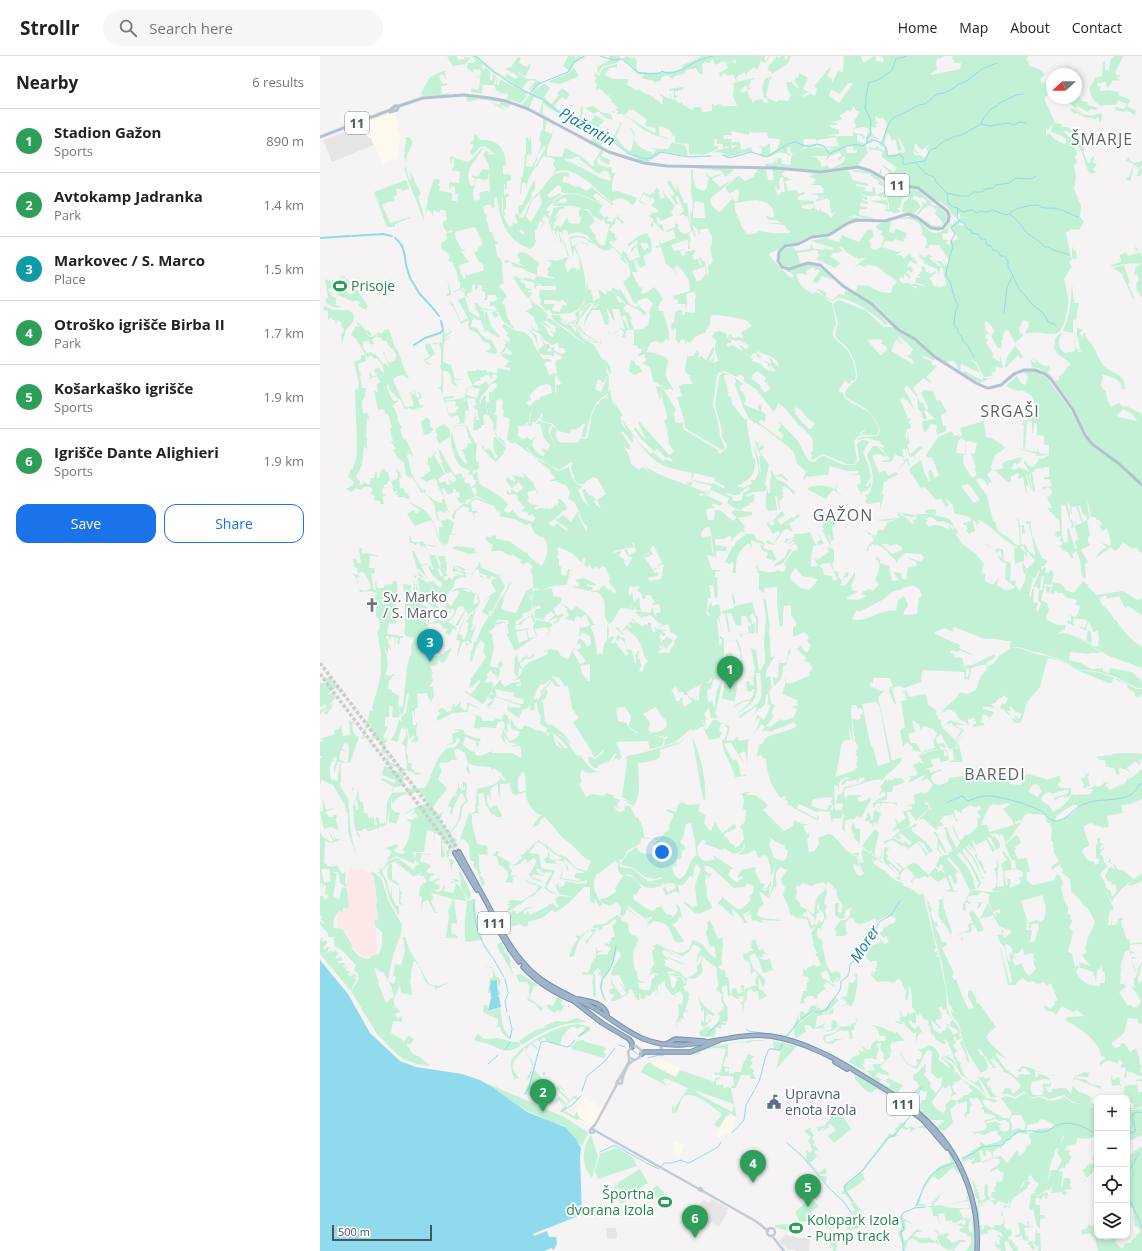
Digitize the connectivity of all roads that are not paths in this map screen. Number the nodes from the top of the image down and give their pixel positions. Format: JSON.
{"nodes":[{"id":1,"x":320,"y":138,"type":"edge"},
{"id":2,"x":1142,"y":485,"type":"edge"},
{"id":3,"x":569,"y":995,"type":"junction"},
{"id":4,"x":572,"y":1000,"type":"junction"},
{"id":5,"x":607,"y":1014,"type":"dead end"},
{"id":6,"x":608,"y":1022,"type":"dead end"},
{"id":7,"x":718,"y":1041,"type":"junction"},
{"id":8,"x":666,"y":1044,"type":"tunnel mouth"},
{"id":9,"x":634,"y":1046,"type":"junction"},
{"id":10,"x":660,"y":1049,"type":"tunnel mouth"},
{"id":11,"x":641,"y":1052,"type":"junction"},
{"id":12,"x":630,"y":1057,"type":"junction"},
{"id":13,"x":634,"y":1060,"type":"junction"},
{"id":14,"x":621,"y":1079,"type":"junction"},
{"id":15,"x":768,"y":1230,"type":"junction"},
{"id":16,"x":773,"y":1235,"type":"junction"},
{"id":17,"x":784,"y":1251,"type":"edge"},
{"id":18,"x":976,"y":1251,"type":"edge"}],
"edges":[{"from":1,"to":2,"type":"main road","number":"11"},
{"from":3,"to":4,"type":"highway","number":"111"},
{"from":3,"to":5,"type":"highway"},
{"from":3,"to":7,"type":"highway","number":"111"},
{"from":4,"to":7,"type":"highway","number":"111"},
{"from":4,"to":9,"type":"highway"},
{"from":6,"to":9,"type":"highway"},
{"from":7,"to":8,"type":"highway","number":"111"},
{"from":7,"to":11,"type":"highway","number":"111"},
{"from":7,"to":18,"type":"highway","number":"111"},
{"from":9,"to":11,"type":"main road"},
{"from":9,"to":12,"type":"main road"},
{"from":10,"to":11,"type":"highway"},
{"from":11,"to":13,"type":"main road"},
{"from":12,"to":13,"type":"main road"},
{"from":12,"to":14,"type":"main road"},
{"from":13,"to":14,"type":"main road"},
{"from":14,"to":15,"type":"main road"},
{"from":15,"to":16,"type":"main road"},
{"from":15,"to":16,"type":"main road"},
{"from":16,"to":17,"type":"main road"}]}
